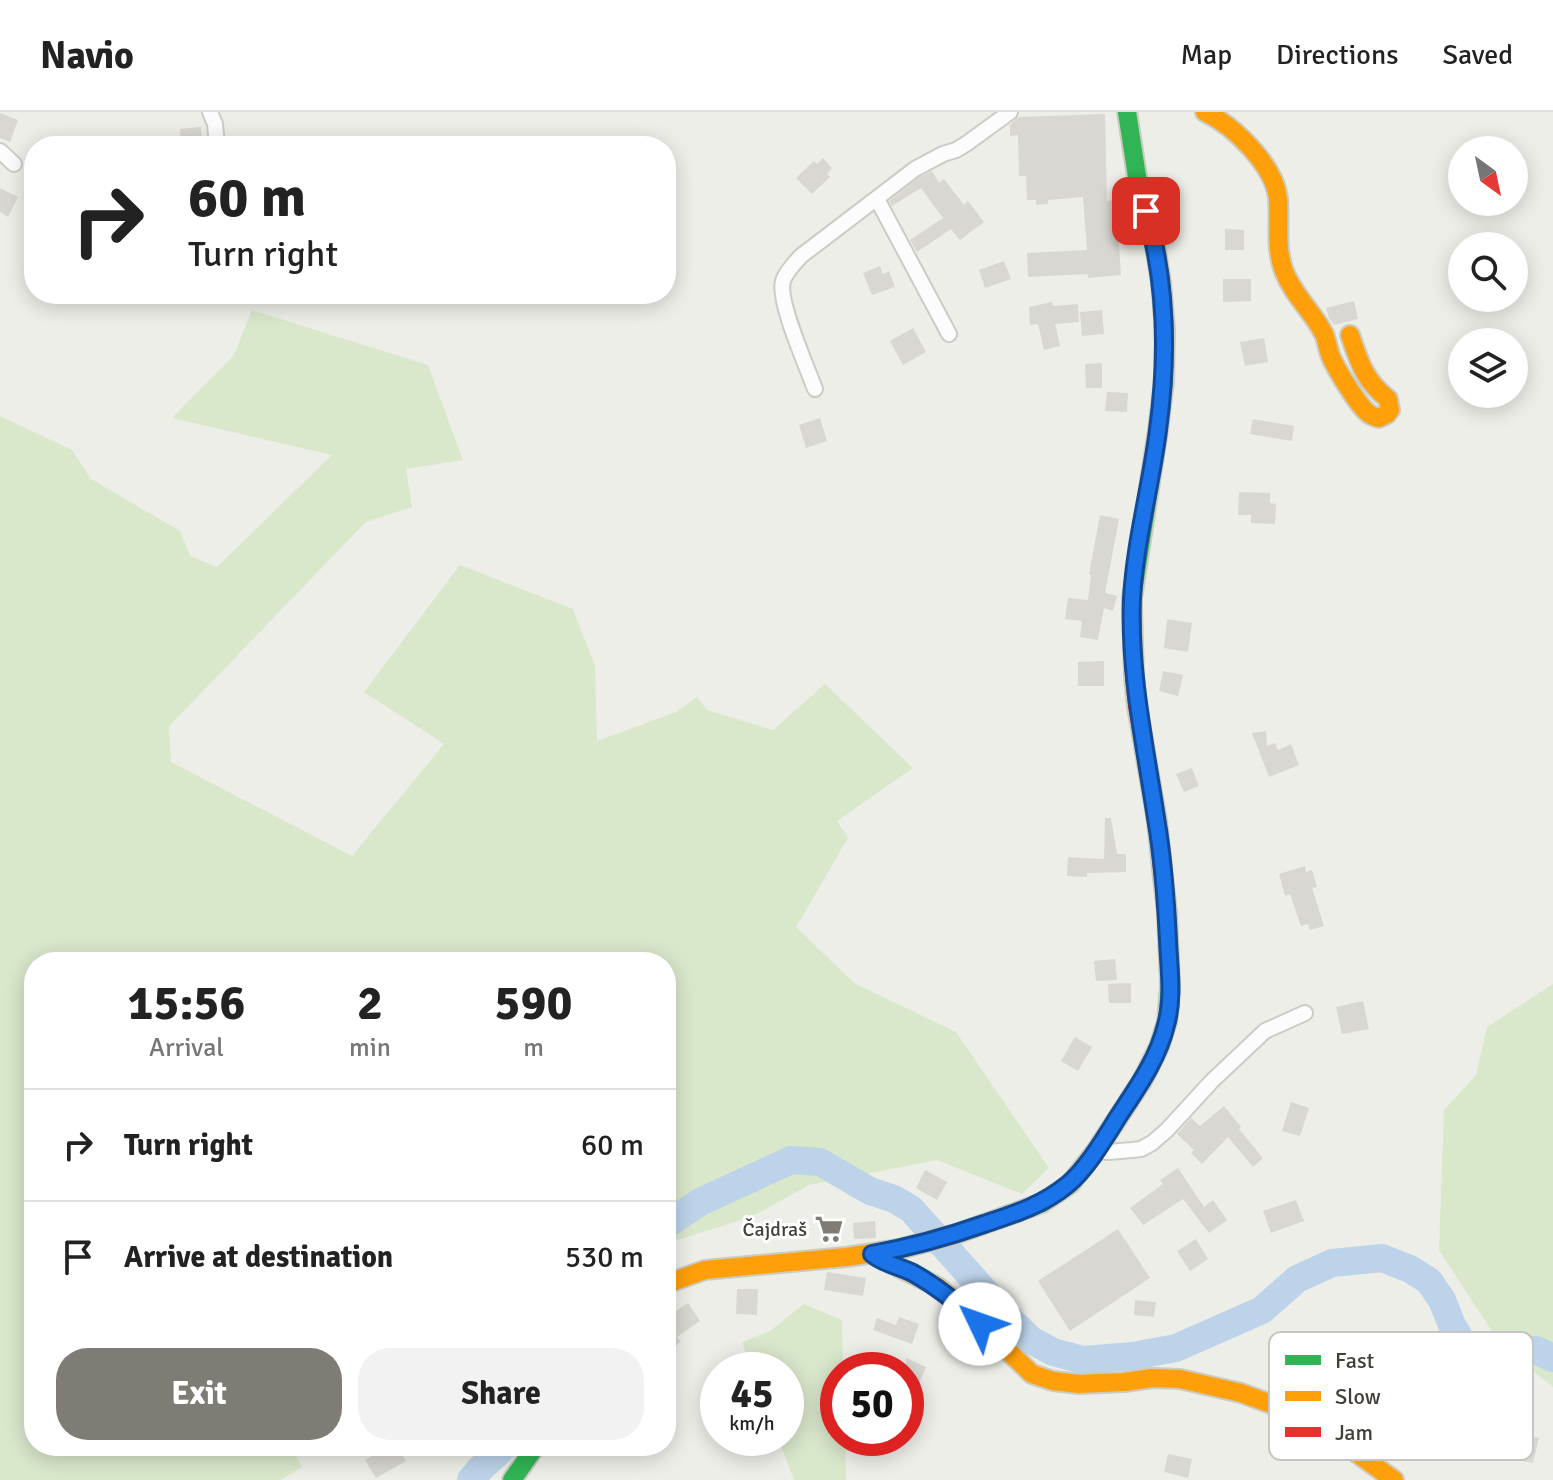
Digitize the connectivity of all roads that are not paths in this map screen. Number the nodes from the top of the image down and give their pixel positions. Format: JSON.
{"nodes":[{"id":1,"x":210,"y":112,"type":"edge"},
{"id":2,"x":1010,"y":112,"type":"edge"},
{"id":3,"x":1205,"y":112,"type":"edge"},
{"id":4,"x":1131,"y":113,"type":"edge"},
{"id":5,"x":216,"y":136,"type":"edge"},
{"id":6,"x":0,"y":151,"type":"edge"},
{"id":7,"x":14,"y":164,"type":"dead end"},
{"id":8,"x":877,"y":199,"type":"junction"},
{"id":9,"x":949,"y":334,"type":"dead end"},
{"id":10,"x":1350,"y":335,"type":"dead end"},
{"id":11,"x":815,"y":389,"type":"dead end"},
{"id":12,"x":1305,"y":1013,"type":"dead end"},
{"id":13,"x":1096,"y":1151,"type":"junction"},
{"id":14,"x":872,"y":1254,"type":"junction"},
{"id":15,"x":676,"y":1280,"type":"edge"},
{"id":16,"x":1269,"y":1402,"type":"edge"},
{"id":17,"x":529,"y":1456,"type":"edge"},
{"id":18,"x":1366,"y":1460,"type":"edge"},
{"id":19,"x":512,"y":1480,"type":"edge"},
{"id":20,"x":1394,"y":1480,"type":"edge"}],
"edges":[{"from":1,"to":5,"type":"street"},
{"from":2,"to":8,"type":"street"},
{"from":3,"to":10,"type":"main road"},
{"from":4,"to":13,"type":"main road"},
{"from":6,"to":7,"type":"street"},
{"from":8,"to":9,"type":"street"},
{"from":8,"to":11,"type":"street"},
{"from":12,"to":13,"type":"street"},
{"from":13,"to":14,"type":"main road"},
{"from":14,"to":15,"type":"main road"},
{"from":14,"to":16,"type":"main road"},
{"from":17,"to":19,"type":"main road"},
{"from":18,"to":20,"type":"main road"}]}
